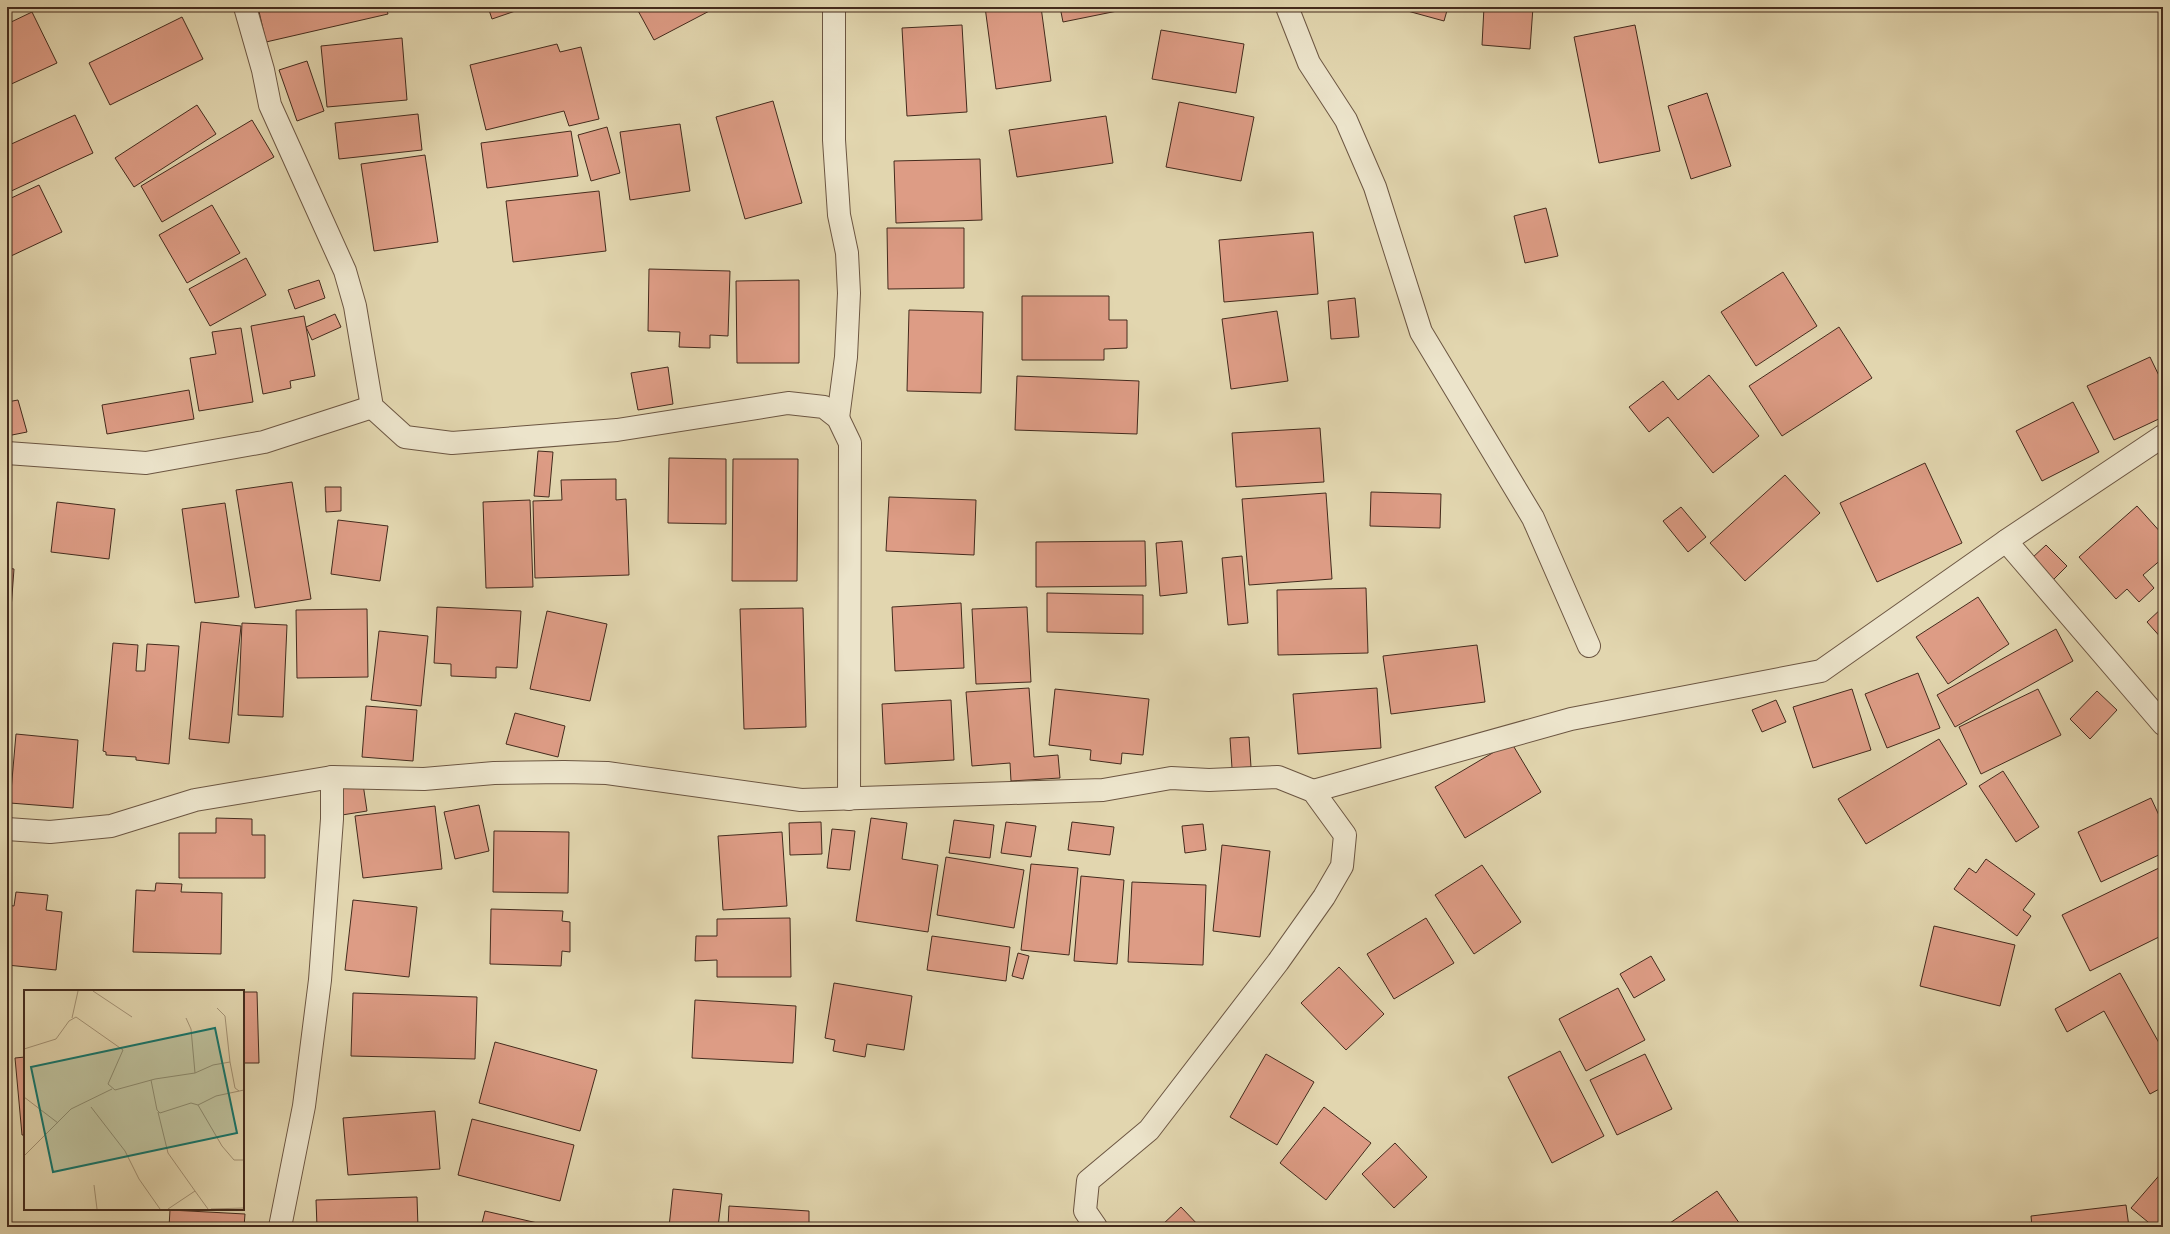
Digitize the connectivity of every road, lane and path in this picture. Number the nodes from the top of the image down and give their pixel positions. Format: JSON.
{"nodes":[{"id":1,"x":245,"y":7,"type":"edge"},
{"id":2,"x":834,"y":7,"type":"edge"},
{"id":3,"x":1286,"y":7,"type":"edge"},
{"id":4,"x":372,"y":407,"type":"junction"},
{"id":5,"x":838,"y":418,"type":"junction"},
{"id":6,"x":2163,"y":436,"type":"edge"},
{"id":7,"x":7,"y":454,"type":"edge"},
{"id":8,"x":2006,"y":540,"type":"junction"},
{"id":9,"x":1589,"y":646,"type":"dead end"},
{"id":10,"x":2163,"y":724,"type":"edge"},
{"id":11,"x":332,"y":777,"type":"junction"},
{"id":12,"x":1313,"y":791,"type":"junction"},
{"id":13,"x":849,"y":799,"type":"junction"},
{"id":14,"x":7,"y":829,"type":"edge"},
{"id":15,"x":280,"y":1227,"type":"edge"},
{"id":16,"x":1096,"y":1227,"type":"edge"}],
"edges":[{"from":1,"to":4,"type":"street"},
{"from":2,"to":5,"type":"street"},
{"from":3,"to":9,"type":"street"},
{"from":4,"to":5,"type":"street"},
{"from":4,"to":7,"type":"street"},
{"from":5,"to":13,"type":"street"},
{"from":6,"to":8,"type":"street"},
{"from":8,"to":10,"type":"street"},
{"from":8,"to":12,"type":"street"},
{"from":11,"to":13,"type":"street"},
{"from":11,"to":14,"type":"street"},
{"from":11,"to":15,"type":"street"},
{"from":12,"to":13,"type":"street"},
{"from":12,"to":16,"type":"street"}]}
